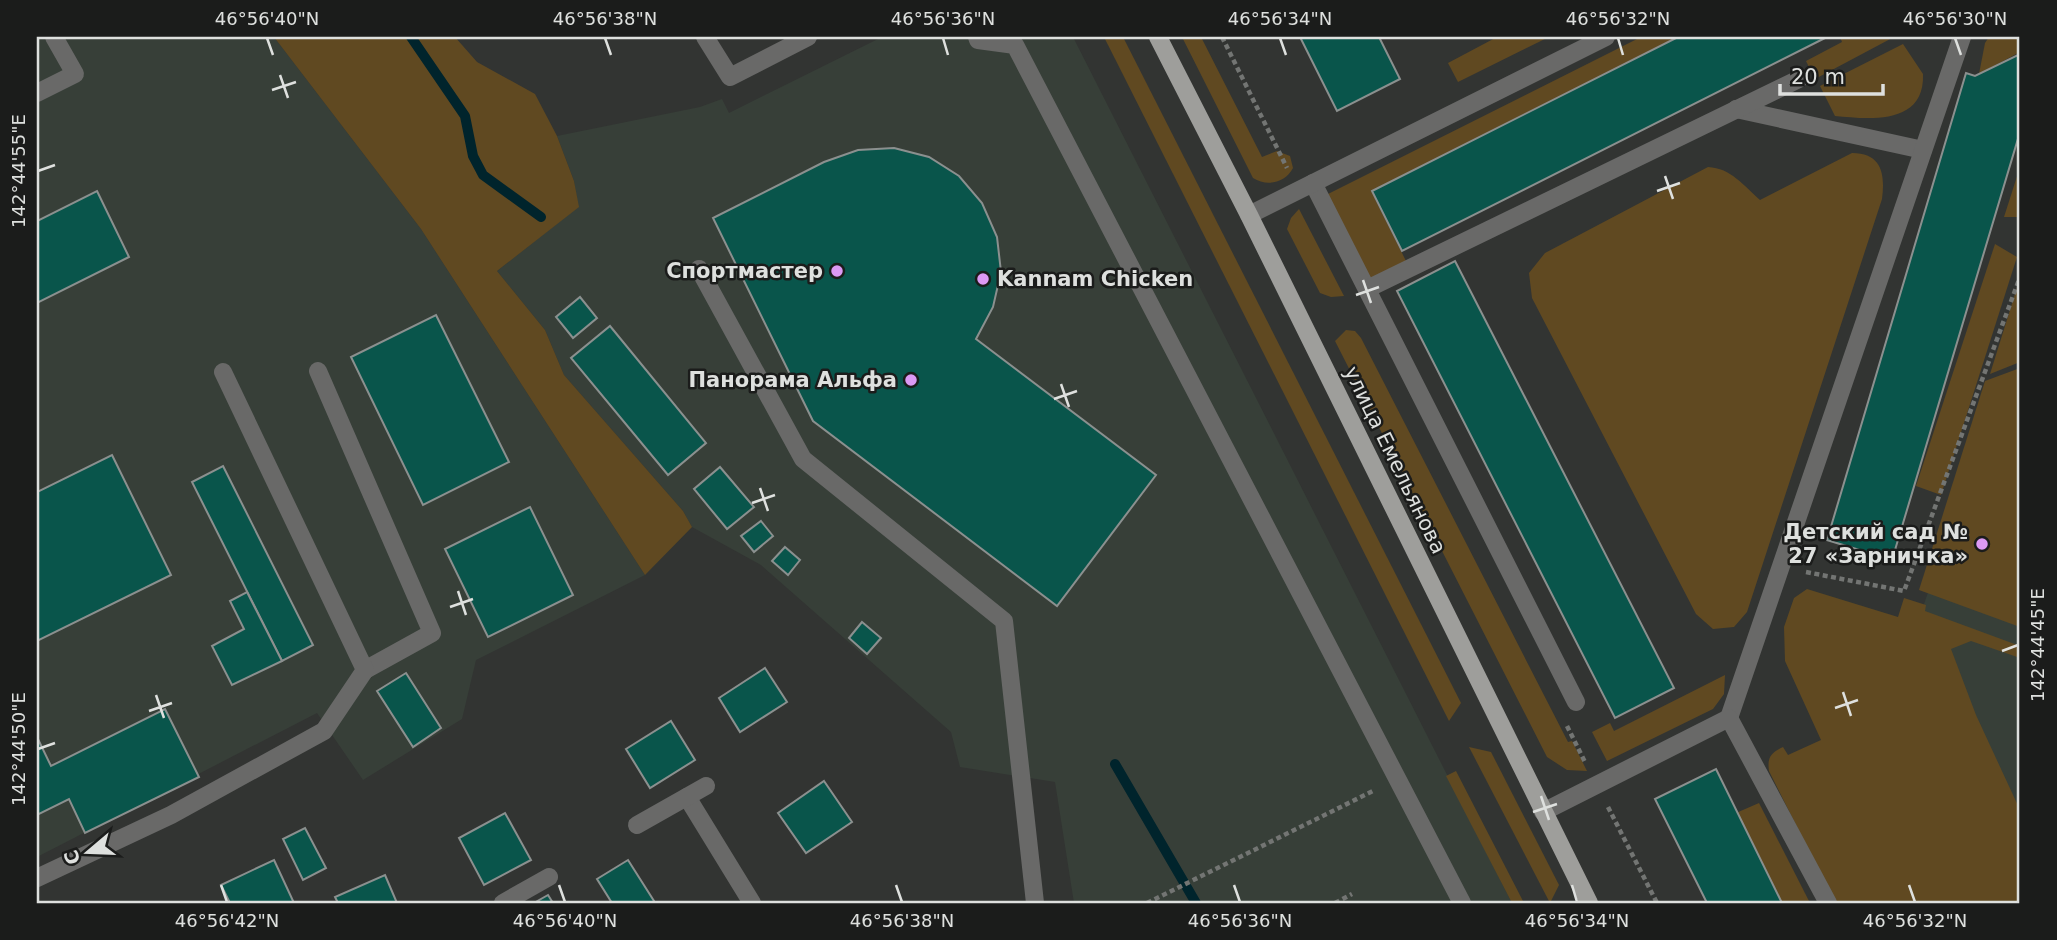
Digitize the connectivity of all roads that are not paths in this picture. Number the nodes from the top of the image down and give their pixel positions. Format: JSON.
{"nodes":[{"id":1,"x":54,"y":37,"type":"edge"},
{"id":2,"x":705,"y":37,"type":"edge"},
{"id":3,"x":808,"y":37,"type":"edge"},
{"id":4,"x":977,"y":37,"type":"edge"},
{"id":5,"x":1158,"y":37,"type":"edge"},
{"id":6,"x":1606,"y":37,"type":"edge"},
{"id":7,"x":1962,"y":37,"type":"edge"},
{"id":8,"x":1799,"y":79,"type":"dead end"},
{"id":9,"x":37,"y":93,"type":"edge"},
{"id":10,"x":1736,"y":109,"type":"junction"},
{"id":11,"x":1923,"y":150,"type":"junction"},
{"id":12,"x":1306,"y":186,"type":"junction"},
{"id":13,"x":1250,"y":215,"type":"junction"},
{"id":14,"x":699,"y":269,"type":"dead end"},
{"id":15,"x":1367,"y":289,"type":"junction"},
{"id":16,"x":318,"y":371,"type":"dead end"},
{"id":17,"x":223,"y":372,"type":"dead end"},
{"id":18,"x":365,"y":670,"type":"junction"},
{"id":19,"x":1576,"y":702,"type":"dead end"},
{"id":20,"x":1729,"y":718,"type":"junction"},
{"id":21,"x":706,"y":786,"type":"dead end"},
{"id":22,"x":687,"y":797,"type":"junction"},
{"id":23,"x":1543,"y":812,"type":"junction"},
{"id":24,"x":637,"y":825,"type":"dead end"},
{"id":25,"x":549,"y":877,"type":"dead end"},
{"id":26,"x":37,"y":878,"type":"edge"},
{"id":27,"x":503,"y":903,"type":"edge"},
{"id":28,"x":752,"y":903,"type":"edge"},
{"id":29,"x":1035,"y":903,"type":"edge"},
{"id":30,"x":1462,"y":903,"type":"edge"},
{"id":31,"x":1589,"y":903,"type":"edge"},
{"id":32,"x":1828,"y":903,"type":"edge"}],
"edges":[{"from":1,"to":9,"type":"street"},
{"from":2,"to":3,"type":"street"},
{"from":4,"to":30,"type":"street"},
{"from":5,"to":13,"type":"main road","name":"улица Емельянова"},
{"from":6,"to":12,"type":"street"},
{"from":7,"to":11,"type":"street"},
{"from":8,"to":10,"type":"street"},
{"from":10,"to":11,"type":"street"},
{"from":10,"to":15,"type":"street"},
{"from":11,"to":20,"type":"street"},
{"from":12,"to":13,"type":"street"},
{"from":12,"to":15,"type":"street"},
{"from":13,"to":23,"type":"main road","name":"улица Емельянова"},
{"from":14,"to":29,"type":"street"},
{"from":15,"to":19,"type":"street"},
{"from":16,"to":18,"type":"street"},
{"from":17,"to":18,"type":"street"},
{"from":18,"to":26,"type":"street"},
{"from":20,"to":23,"type":"street"},
{"from":20,"to":32,"type":"street"},
{"from":21,"to":22,"type":"street"},
{"from":22,"to":24,"type":"street"},
{"from":22,"to":28,"type":"street"},
{"from":23,"to":31,"type":"main road","name":"улица Емельянова"},
{"from":25,"to":27,"type":"street"}]}
